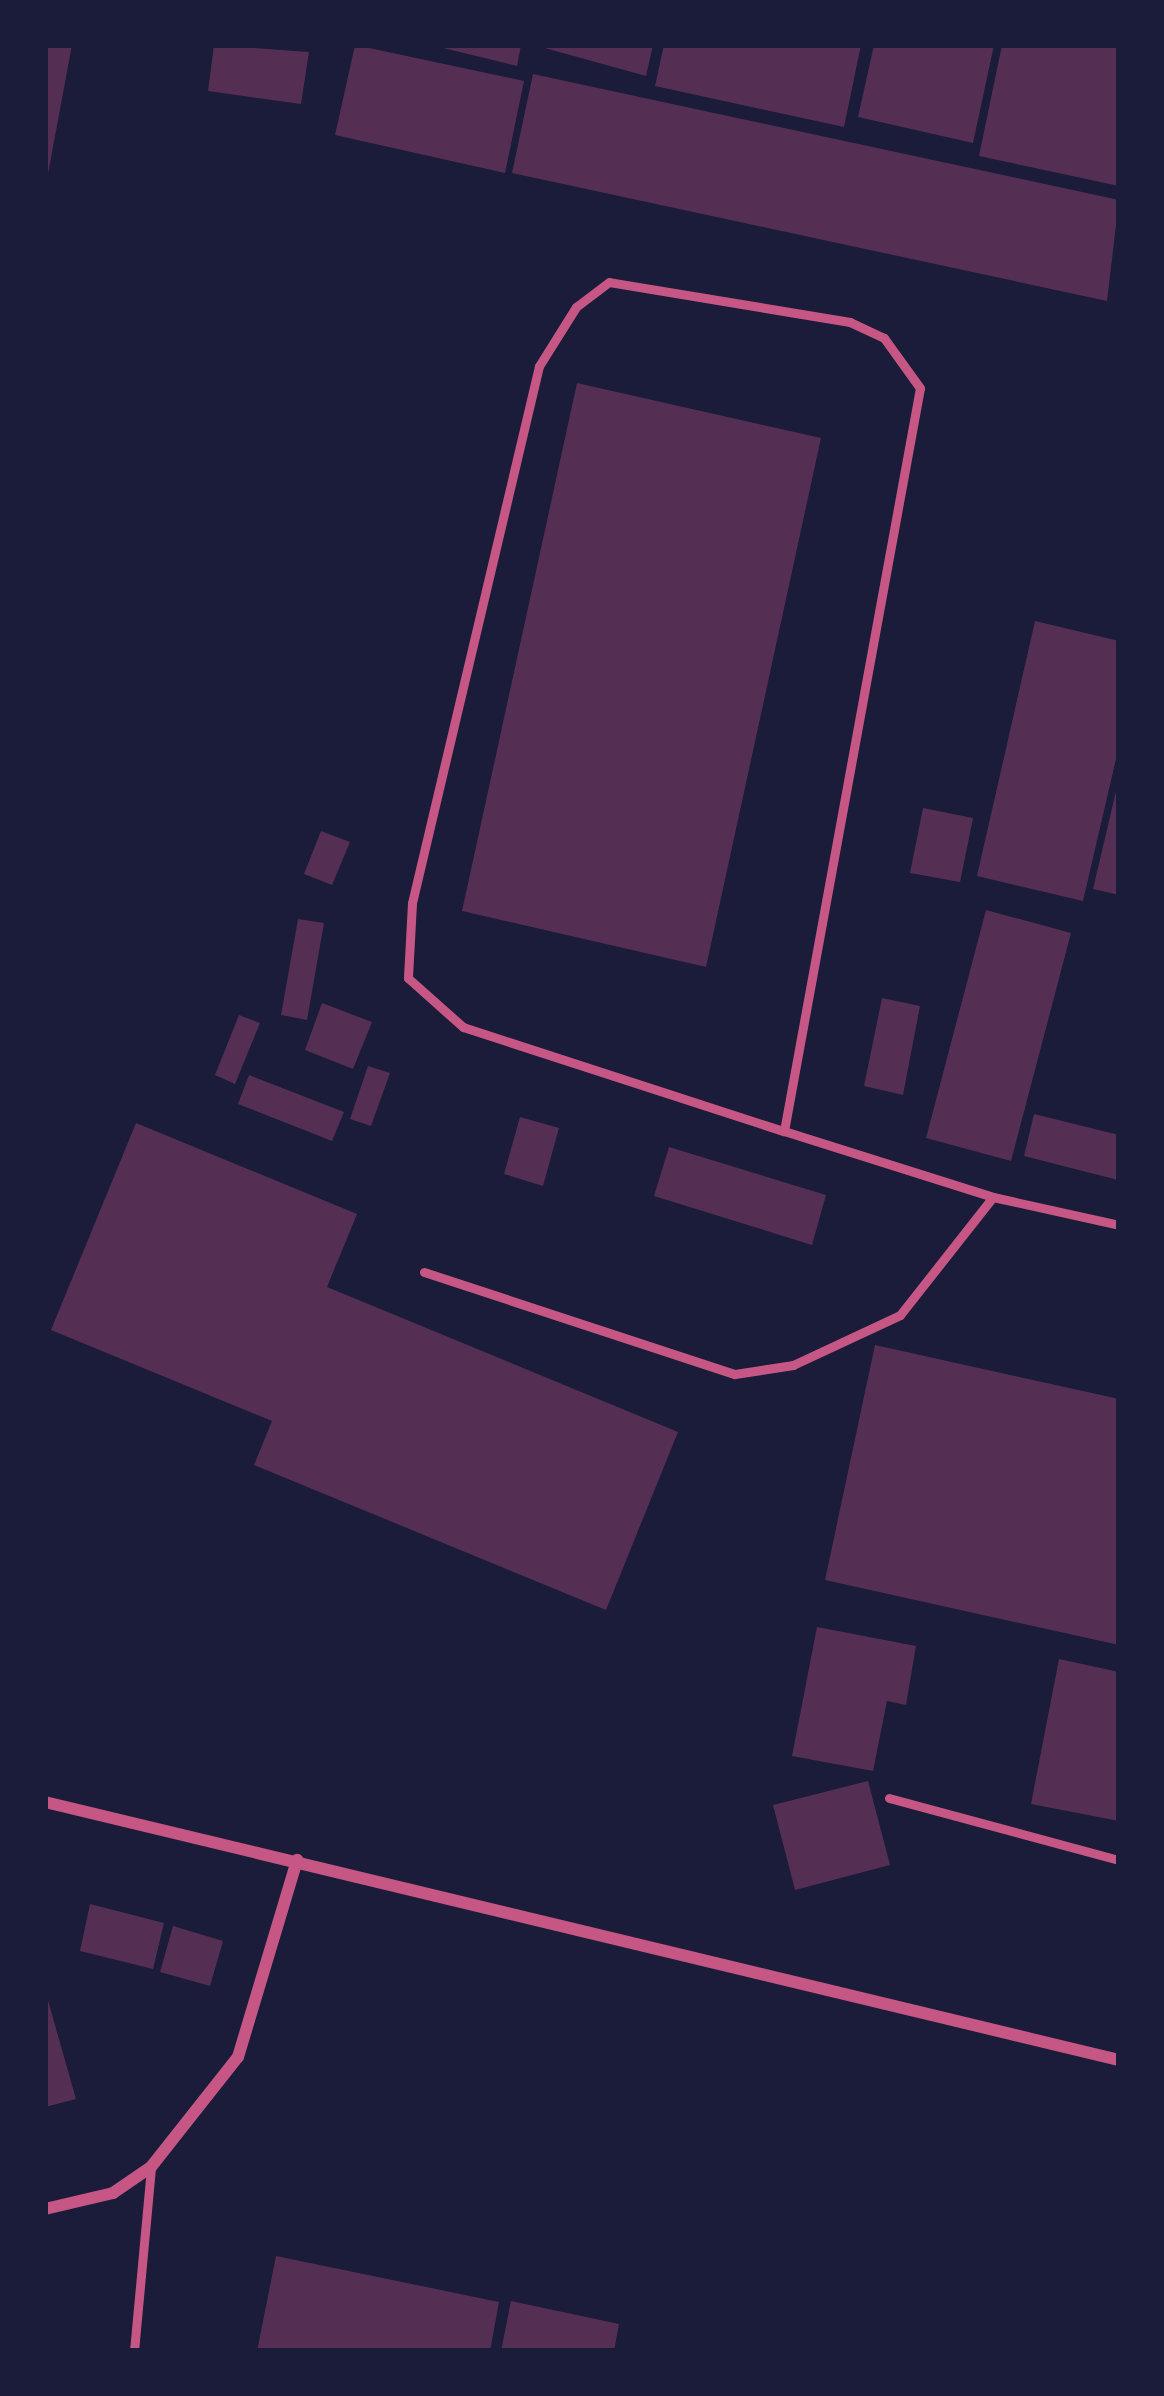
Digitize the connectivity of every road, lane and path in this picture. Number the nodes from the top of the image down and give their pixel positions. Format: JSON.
{"nodes":[{"id":1,"x":784,"y":1131,"type":"junction"},
{"id":2,"x":993,"y":1197,"type":"junction"},
{"id":3,"x":1119,"y":1225,"type":"edge"},
{"id":4,"x":424,"y":1272,"type":"dead end"},
{"id":5,"x":889,"y":1798,"type":"dead end"},
{"id":6,"x":45,"y":1802,"type":"edge"},
{"id":7,"x":297,"y":1860,"type":"junction"},
{"id":8,"x":1119,"y":1860,"type":"edge"},
{"id":9,"x":1119,"y":2060,"type":"edge"},
{"id":10,"x":151,"y":2167,"type":"junction"},
{"id":11,"x":45,"y":2209,"type":"edge"},
{"id":12,"x":134,"y":2351,"type":"edge"}],
"edges":[{"from":1,"to":1,"type":"lane"},
{"from":1,"to":2,"type":"lane"},
{"from":2,"to":3,"type":"lane"},
{"from":2,"to":4,"type":"lane"},
{"from":5,"to":8,"type":"lane"},
{"from":6,"to":7,"type":"street"},
{"from":7,"to":9,"type":"street"},
{"from":7,"to":10,"type":"street"},
{"from":10,"to":11,"type":"street"},
{"from":10,"to":12,"type":"lane"}]}
